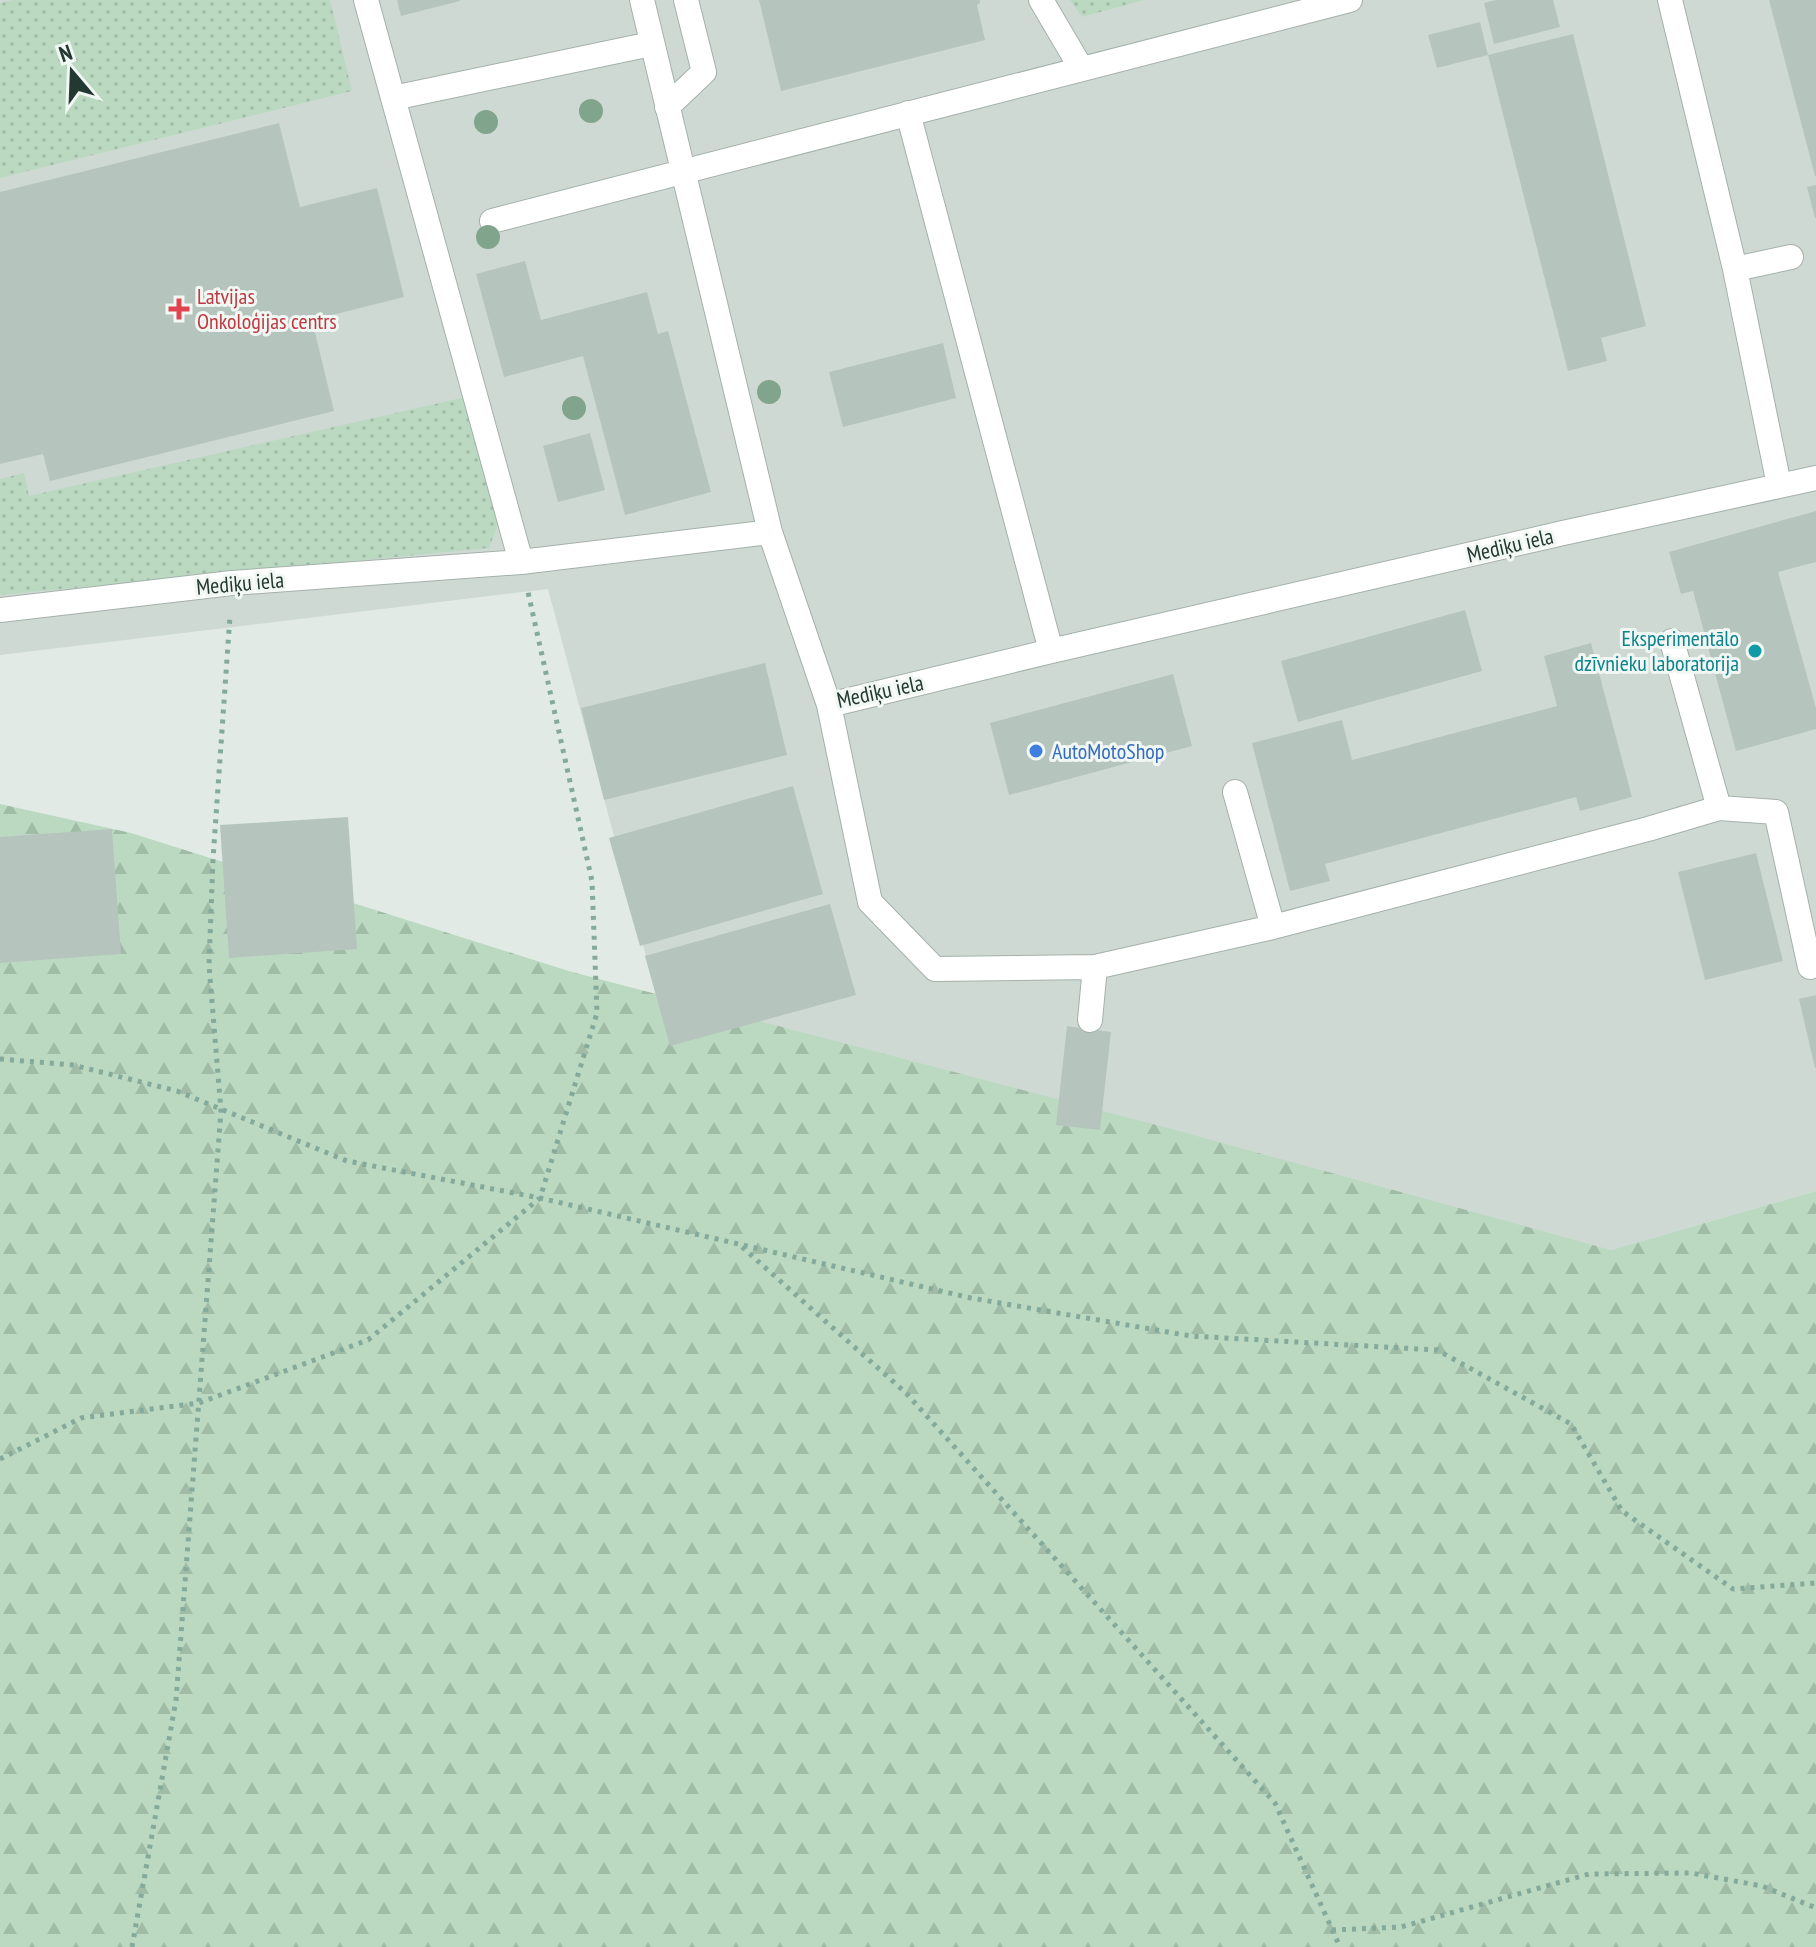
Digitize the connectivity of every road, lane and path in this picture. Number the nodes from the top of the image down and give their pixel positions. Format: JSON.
{"nodes":[{"id":1,"x":366,"y":0,"type":"edge"},
{"id":2,"x":642,"y":0,"type":"edge"},
{"id":3,"x":686,"y":0,"type":"edge"},
{"id":4,"x":1041,"y":0,"type":"edge"},
{"id":5,"x":1350,"y":0,"type":"edge"},
{"id":6,"x":1670,"y":0,"type":"edge"},
{"id":7,"x":651,"y":44,"type":"junction"},
{"id":8,"x":1081,"y":68,"type":"junction"},
{"id":9,"x":393,"y":98,"type":"junction"},
{"id":10,"x":667,"y":107,"type":"junction"},
{"id":11,"x":908,"y":113,"type":"junction"},
{"id":12,"x":684,"y":173,"type":"junction"},
{"id":13,"x":492,"y":221,"type":"dead end"},
{"id":14,"x":1791,"y":257,"type":"dead end"},
{"id":15,"x":1735,"y":269,"type":"junction"},
{"id":16,"x":1816,"y":478,"type":"edge"},
{"id":17,"x":1779,"y":485,"type":"junction"},
{"id":18,"x":770,"y":532,"type":"junction"},
{"id":19,"x":521,"y":562,"type":"junction"},
{"id":20,"x":232,"y":583,"type":"junction"},
{"id":21,"x":0,"y":610,"type":"edge"},
{"id":22,"x":1672,"y":641,"type":"dead end"},
{"id":23,"x":1051,"y":651,"type":"junction"},
{"id":24,"x":829,"y":705,"type":"junction"},
{"id":25,"x":1235,"y":792,"type":"dead end"},
{"id":26,"x":1719,"y":808,"type":"junction"},
{"id":27,"x":1273,"y":927,"type":"junction"},
{"id":28,"x":1095,"y":967,"type":"junction"},
{"id":29,"x":1810,"y":967,"type":"dead end"},
{"id":30,"x":1090,"y":1020,"type":"dead end"},
{"id":31,"x":0,"y":1059,"type":"edge"},
{"id":32,"x":221,"y":1111,"type":"junction"},
{"id":33,"x":540,"y":1198,"type":"junction"},
{"id":34,"x":742,"y":1246,"type":"junction"},
{"id":35,"x":199,"y":1403,"type":"junction"},
{"id":36,"x":0,"y":1459,"type":"edge"},
{"id":37,"x":1816,"y":1583,"type":"edge"},
{"id":38,"x":1816,"y":1908,"type":"edge"},
{"id":39,"x":1332,"y":1930,"type":"junction"},
{"id":40,"x":132,"y":1947,"type":"edge"},
{"id":41,"x":1340,"y":1947,"type":"edge"}],
"edges":[{"from":1,"to":9,"type":"street"},
{"from":2,"to":7,"type":"street"},
{"from":3,"to":10,"type":"street"},
{"from":4,"to":8,"type":"street"},
{"from":5,"to":8,"type":"street"},
{"from":6,"to":15,"type":"street"},
{"from":7,"to":9,"type":"street"},
{"from":7,"to":10,"type":"street"},
{"from":8,"to":11,"type":"street"},
{"from":9,"to":19,"type":"street"},
{"from":10,"to":12,"type":"street"},
{"from":11,"to":12,"type":"street"},
{"from":11,"to":23,"type":"street"},
{"from":12,"to":13,"type":"street"},
{"from":12,"to":18,"type":"street"},
{"from":14,"to":15,"type":"street"},
{"from":15,"to":17,"type":"street"},
{"from":16,"to":17,"type":"street","name":"Mediķu iela"},
{"from":17,"to":23,"type":"street","name":"Mediķu iela"},
{"from":18,"to":19,"type":"street","name":"Mediķu iela"},
{"from":18,"to":24,"type":"street","name":"Mediķu iela"},
{"from":19,"to":20,"type":"street","name":"Mediķu iela"},
{"from":19,"to":33,"type":"path"},
{"from":20,"to":21,"type":"street","name":"Mediķu iela"},
{"from":20,"to":32,"type":"path"},
{"from":22,"to":26,"type":"street"},
{"from":23,"to":24,"type":"street","name":"Mediķu iela"},
{"from":24,"to":28,"type":"street"},
{"from":25,"to":27,"type":"street"},
{"from":26,"to":27,"type":"street"},
{"from":26,"to":29,"type":"street"},
{"from":27,"to":28,"type":"street"},
{"from":28,"to":30,"type":"street"},
{"from":31,"to":32,"type":"path"},
{"from":32,"to":33,"type":"path"},
{"from":32,"to":35,"type":"path"},
{"from":33,"to":34,"type":"path"},
{"from":33,"to":35,"type":"path"},
{"from":34,"to":37,"type":"path"},
{"from":34,"to":39,"type":"path"},
{"from":35,"to":36,"type":"path"},
{"from":35,"to":40,"type":"path"},
{"from":38,"to":39,"type":"path"},
{"from":39,"to":41,"type":"path"}]}
